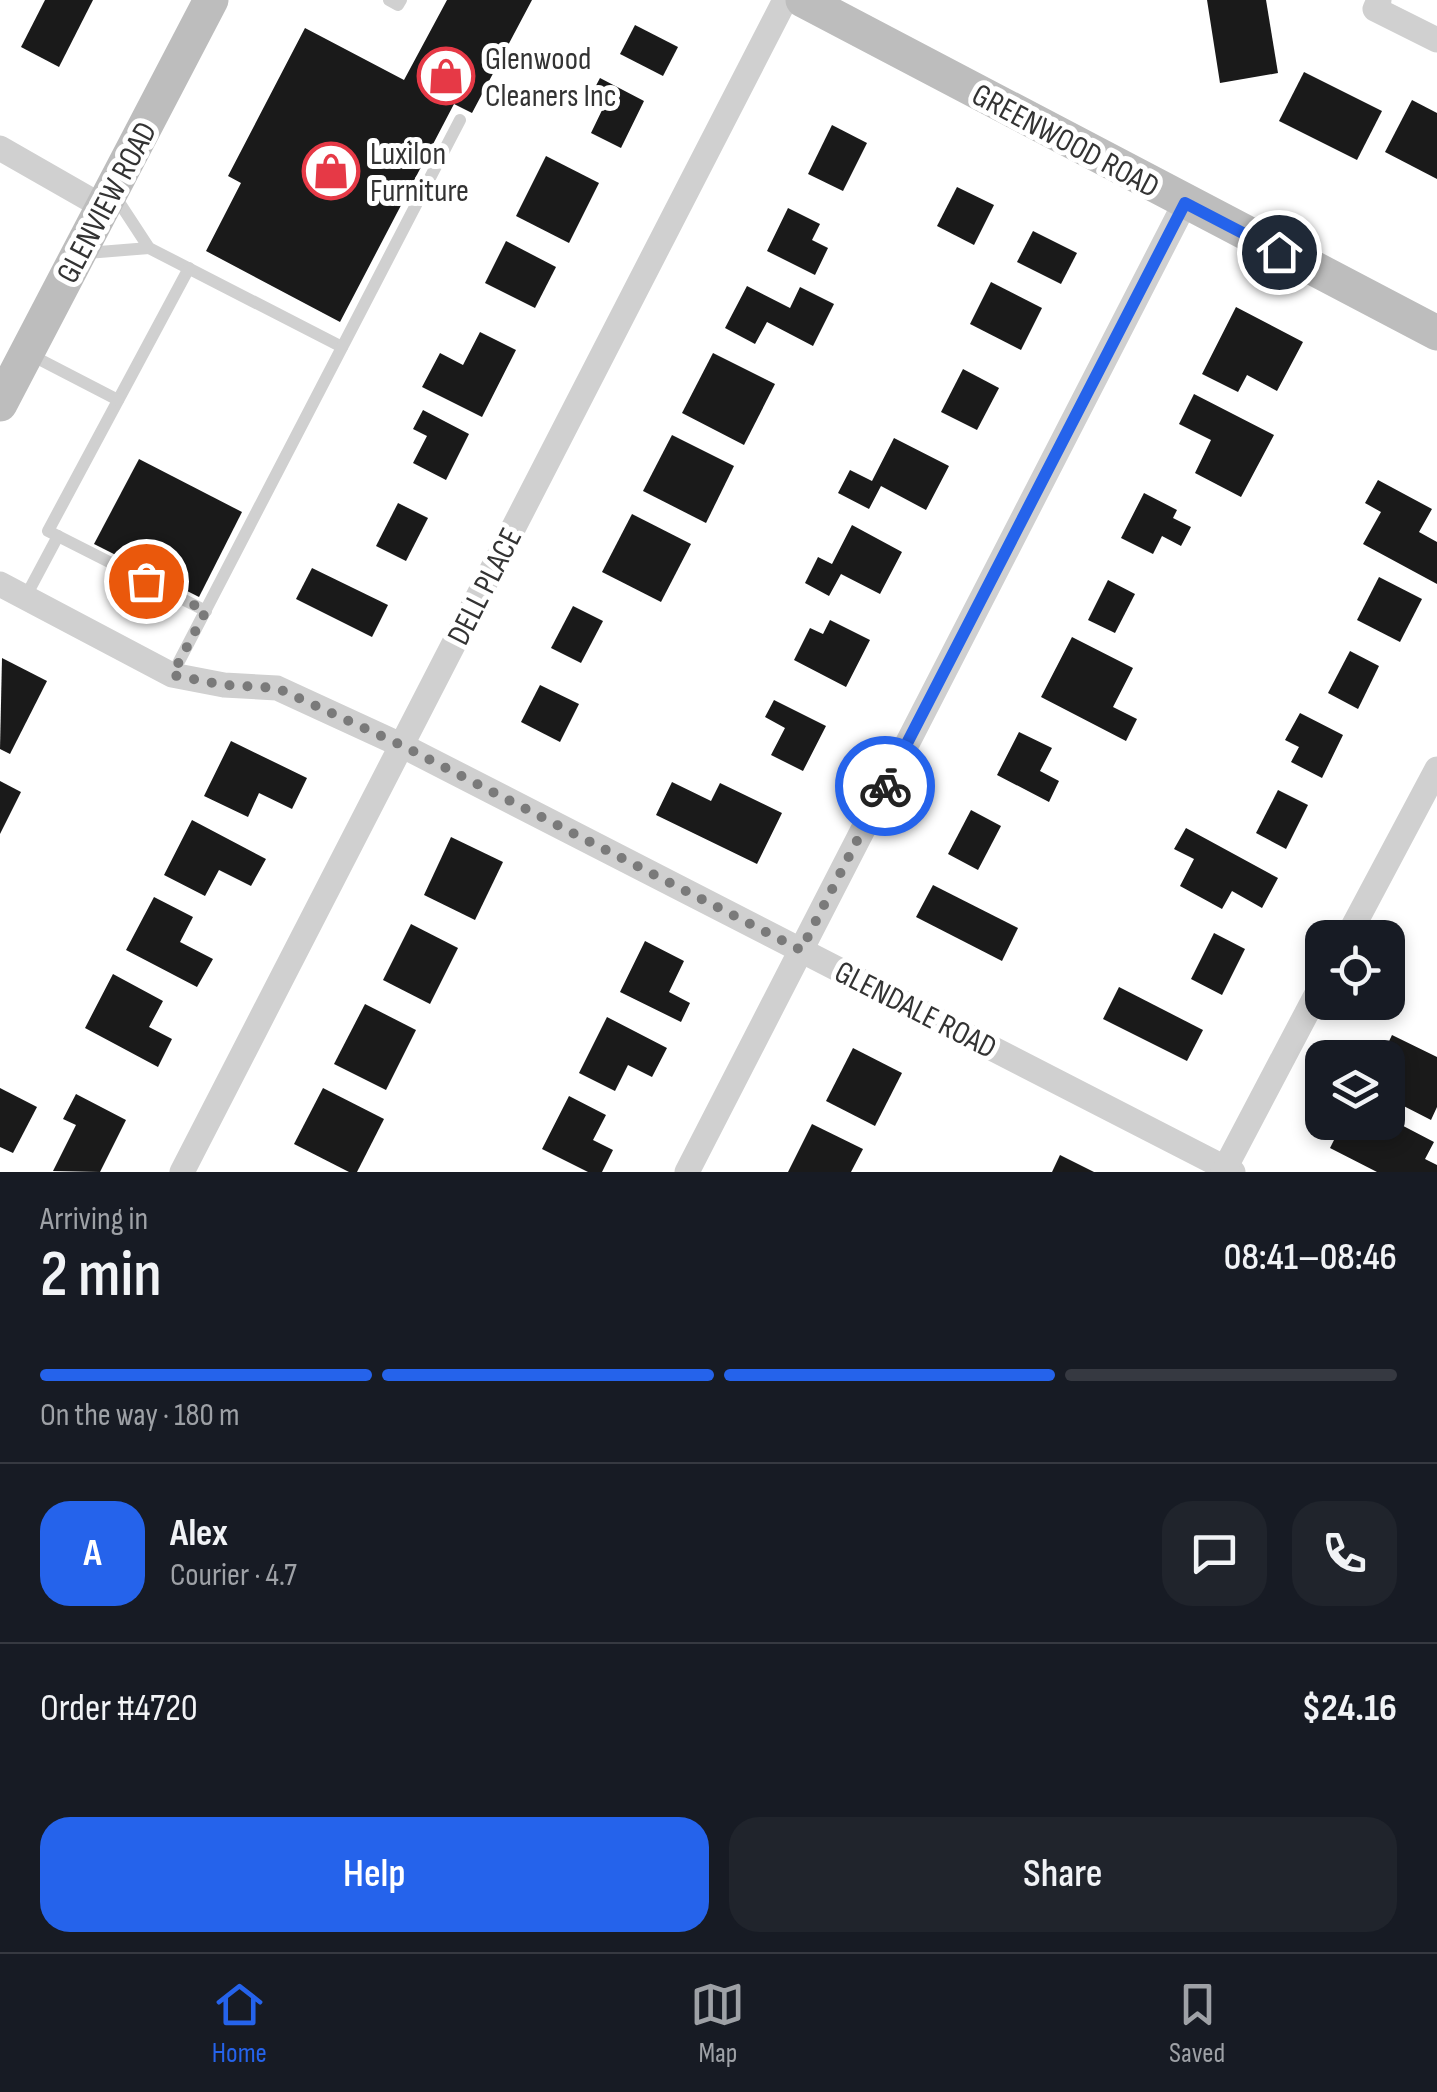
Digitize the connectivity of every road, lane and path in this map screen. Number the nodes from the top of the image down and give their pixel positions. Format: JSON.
{"nodes":[{"id":1,"x":212,"y":0,"type":"edge"},
{"id":2,"x":390,"y":0,"type":"edge"},
{"id":3,"x":400,"y":0,"type":"edge"},
{"id":4,"x":785,"y":0,"type":"edge"},
{"id":5,"x":804,"y":0,"type":"edge"},
{"id":6,"x":1380,"y":0,"type":"edge"},
{"id":7,"x":1437,"y":40,"type":"edge"},
{"id":8,"x":460,"y":120,"type":"dead end"},
{"id":9,"x":0,"y":148,"type":"edge"},
{"id":10,"x":107,"y":199,"type":"junction"},
{"id":11,"x":1185,"y":203,"type":"junction"},
{"id":12,"x":149,"y":248,"type":"junction"},
{"id":13,"x":79,"y":253,"type":"junction"},
{"id":14,"x":188,"y":268,"type":"junction"},
{"id":15,"x":1437,"y":333,"type":"edge"},
{"id":16,"x":342,"y":347,"type":"junction"},
{"id":17,"x":27,"y":352,"type":"junction"},
{"id":18,"x":118,"y":400,"type":"junction"},
{"id":19,"x":0,"y":404,"type":"edge"},
{"id":20,"x":58,"y":536,"type":"junction"},
{"id":21,"x":0,"y":584,"type":"edge"},
{"id":22,"x":26,"y":596,"type":"junction"},
{"id":23,"x":206,"y":611,"type":"junction"},
{"id":24,"x":172,"y":675,"type":"junction"},
{"id":25,"x":403,"y":746,"type":"junction"},
{"id":26,"x":1437,"y":769,"type":"edge"},
{"id":27,"x":1357,"y":920,"type":"edge"},
{"id":28,"x":801,"y":950,"type":"junction"},
{"id":29,"x":1305,"y":1017,"type":"edge"},
{"id":30,"x":1227,"y":1171,"type":"edge"},
{"id":31,"x":182,"y":1172,"type":"edge"},
{"id":32,"x":687,"y":1172,"type":"edge"}],
"edges":[{"from":1,"to":10,"type":"main road","name":"GLENVIEW ROAD"},
{"from":2,"to":3,"type":"lane"},
{"from":4,"to":25,"type":"street","name":"DELL PLACE"},
{"from":5,"to":11,"type":"main road","name":"GREENWOOD ROAD"},
{"from":6,"to":7,"type":"street"},
{"from":8,"to":16,"type":"lane"},
{"from":9,"to":10,"type":"street"},
{"from":10,"to":12,"type":"lane"},
{"from":10,"to":13,"type":"main road","name":"GLENVIEW ROAD"},
{"from":11,"to":15,"type":"main road","name":"GREENWOOD ROAD"},
{"from":11,"to":28,"type":"street"},
{"from":12,"to":13,"type":"lane"},
{"from":12,"to":14,"type":"lane"},
{"from":13,"to":17,"type":"main road","name":"GLENVIEW ROAD"},
{"from":14,"to":16,"type":"lane"},
{"from":14,"to":18,"type":"lane"},
{"from":16,"to":23,"type":"lane"},
{"from":17,"to":18,"type":"lane"},
{"from":17,"to":19,"type":"main road","name":"GLENVIEW ROAD"},
{"from":18,"to":20,"type":"lane"},
{"from":20,"to":22,"type":"lane"},
{"from":20,"to":23,"type":"lane"},
{"from":21,"to":22,"type":"street","name":"GLENDALE ROAD"},
{"from":22,"to":24,"type":"street","name":"GLENDALE ROAD"},
{"from":23,"to":24,"type":"lane"},
{"from":24,"to":25,"type":"street","name":"GLENDALE ROAD"},
{"from":25,"to":28,"type":"street","name":"GLENDALE ROAD"},
{"from":25,"to":31,"type":"street","name":"DELL PLACE"},
{"from":26,"to":27,"type":"street"},
{"from":28,"to":30,"type":"street","name":"GLENDALE ROAD"},
{"from":28,"to":32,"type":"street"},
{"from":29,"to":30,"type":"street"}]}
